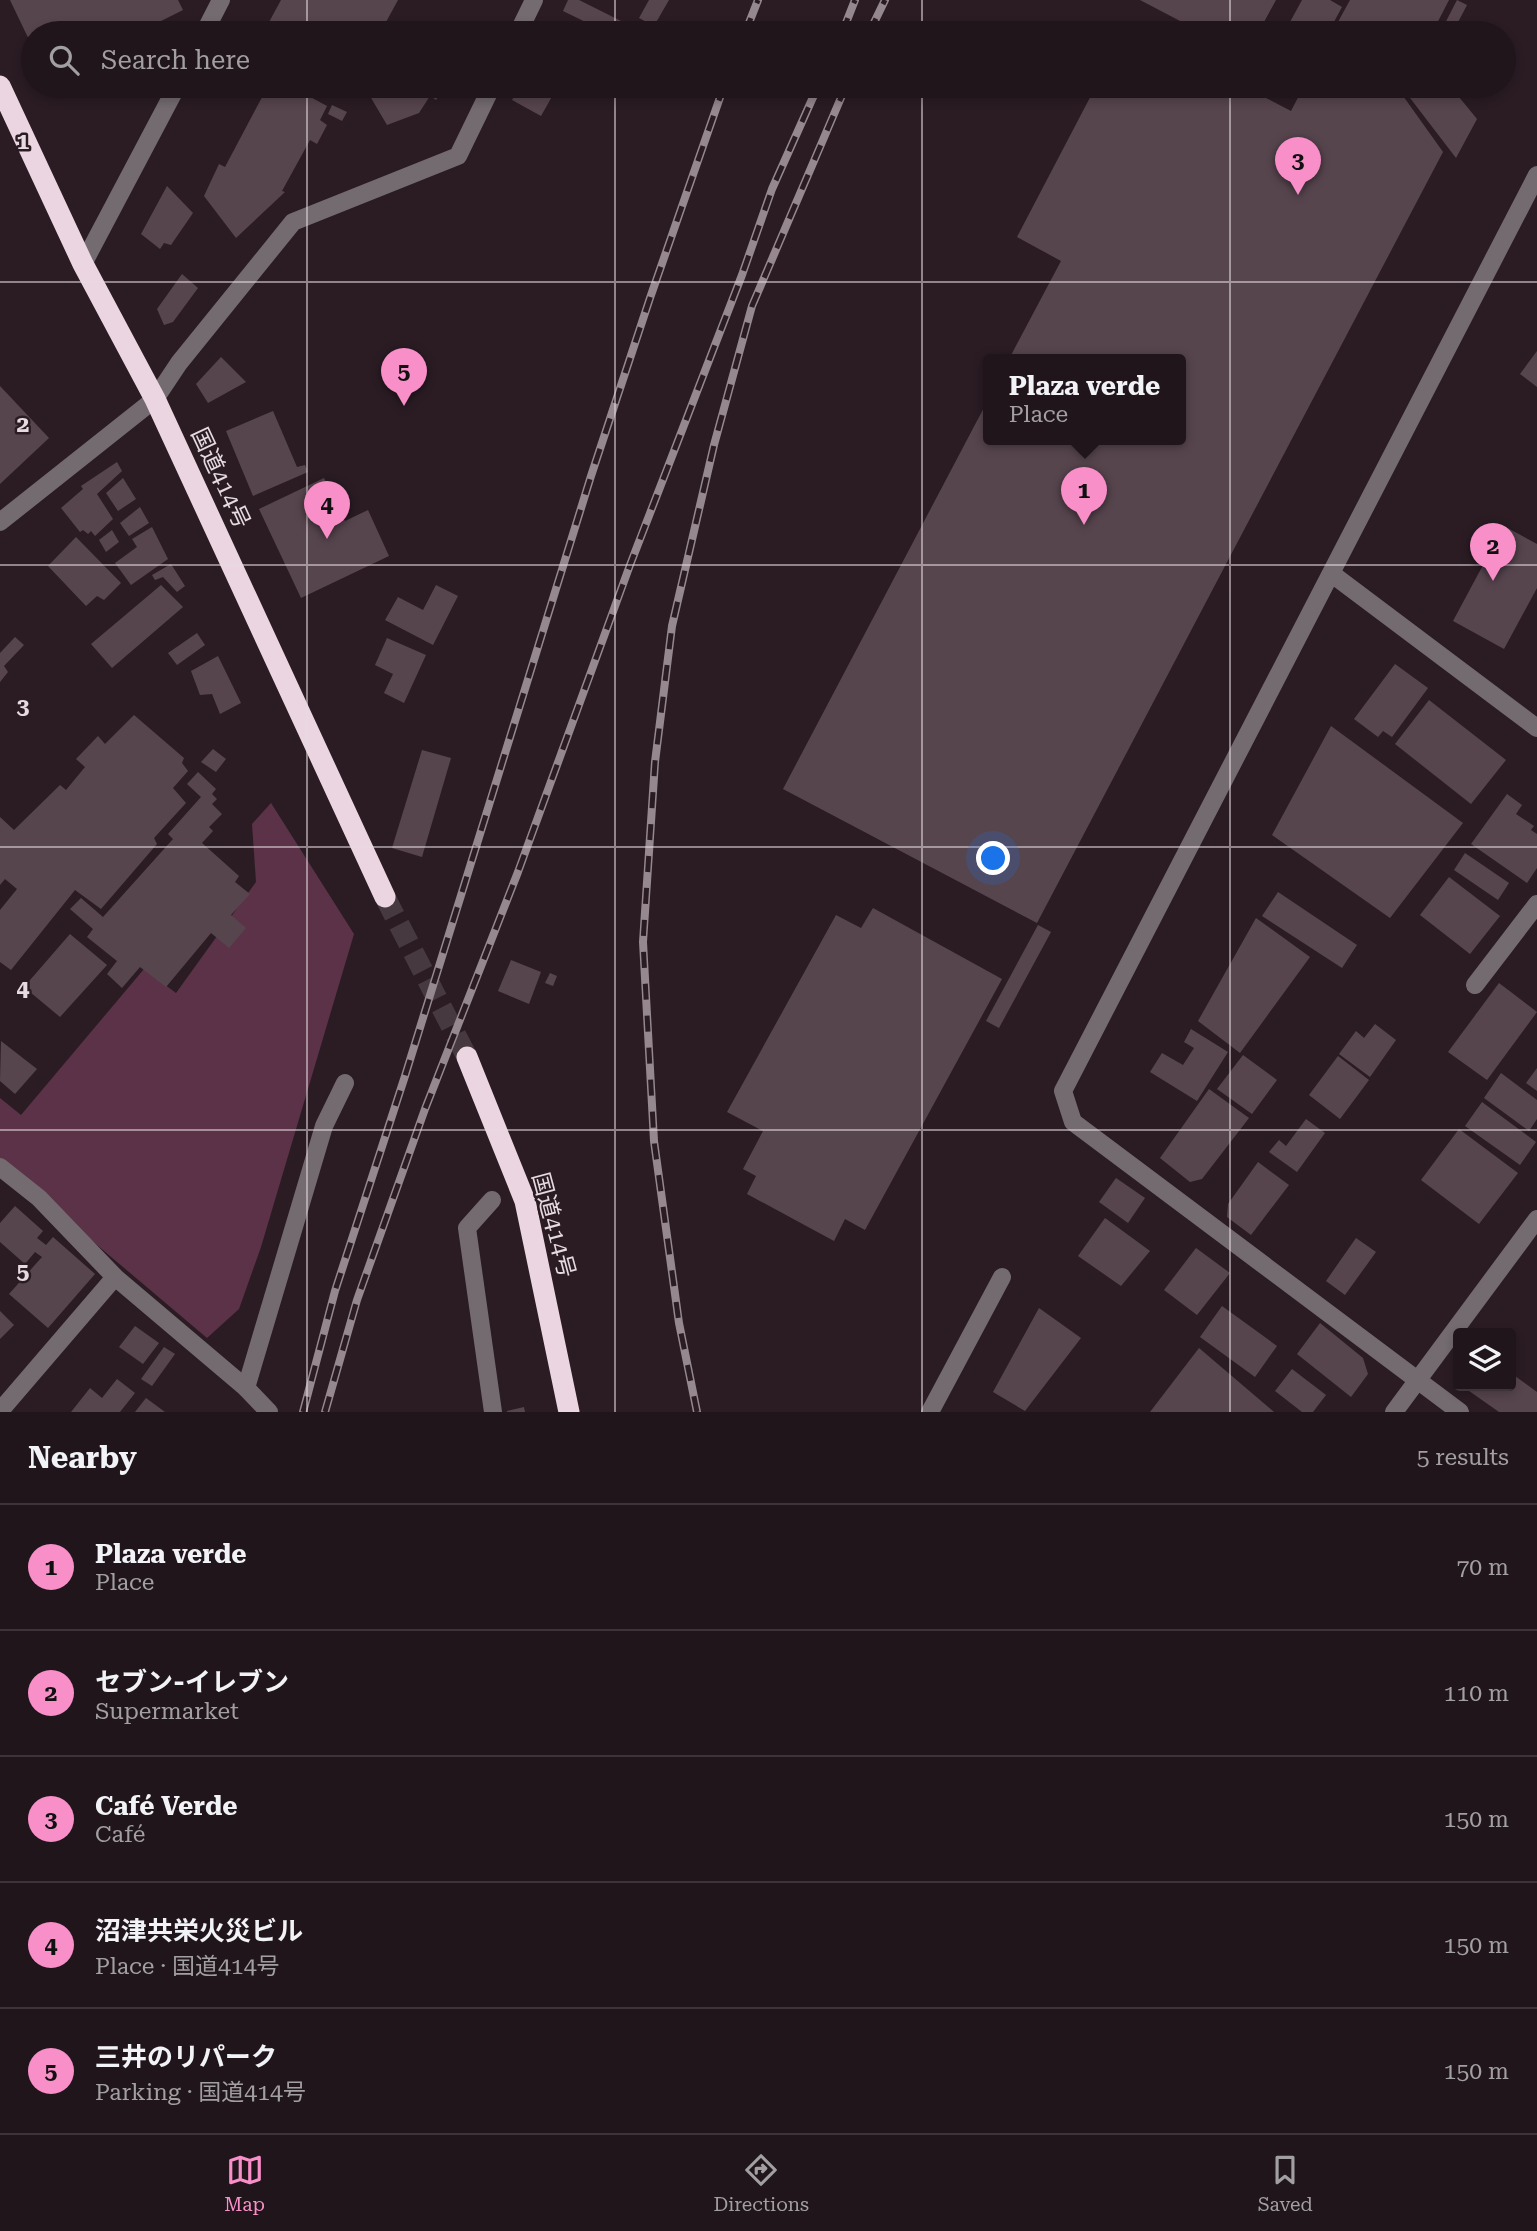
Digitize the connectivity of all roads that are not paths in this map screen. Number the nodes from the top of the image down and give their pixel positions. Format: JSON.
{"nodes":[{"id":1,"x":221,"y":0,"type":"edge"},
{"id":2,"x":534,"y":0,"type":"edge"},
{"id":3,"x":210,"y":21,"type":"edge"},
{"id":4,"x":523,"y":21,"type":"edge"},
{"id":5,"x":0,"y":86,"type":"edge"},
{"id":6,"x":171,"y":98,"type":"edge"},
{"id":7,"x":486,"y":98,"type":"edge"},
{"id":8,"x":1537,"y":175,"type":"edge"},
{"id":9,"x":83,"y":264,"type":"junction"},
{"id":10,"x":155,"y":399,"type":"junction"},
{"id":11,"x":0,"y":522,"type":"edge"},
{"id":12,"x":1332,"y":575,"type":"junction"},
{"id":13,"x":1537,"y":728,"type":"edge"},
{"id":14,"x":385,"y":897,"type":"tunnel mouth"},
{"id":15,"x":1537,"y":904,"type":"edge"},
{"id":16,"x":1475,"y":985,"type":"dead end"},
{"id":17,"x":467,"y":1057,"type":"tunnel mouth"},
{"id":18,"x":345,"y":1083,"type":"dead end"},
{"id":19,"x":0,"y":1167,"type":"edge"},
{"id":20,"x":492,"y":1200,"type":"dead end"},
{"id":21,"x":1537,"y":1219,"type":"edge"},
{"id":22,"x":115,"y":1277,"type":"junction"},
{"id":23,"x":1002,"y":1277,"type":"dead end"},
{"id":24,"x":1417,"y":1380,"type":"junction"},
{"id":25,"x":246,"y":1388,"type":"junction"},
{"id":26,"x":0,"y":1411,"type":"edge"},
{"id":27,"x":269,"y":1412,"type":"edge"},
{"id":28,"x":493,"y":1412,"type":"edge"},
{"id":29,"x":569,"y":1412,"type":"edge"},
{"id":30,"x":930,"y":1412,"type":"edge"},
{"id":31,"x":1394,"y":1412,"type":"edge"},
{"id":32,"x":1460,"y":1412,"type":"edge"}],
"edges":[{"from":1,"to":3,"type":"street"},
{"from":2,"to":4,"type":"street"},
{"from":5,"to":9,"type":"highway","name":"国道414号"},
{"from":6,"to":9,"type":"street"},
{"from":7,"to":10,"type":"street"},
{"from":8,"to":12,"type":"street"},
{"from":9,"to":10,"type":"highway","name":"国道414号"},
{"from":10,"to":11,"type":"street"},
{"from":10,"to":14,"type":"highway","name":"国道414号"},
{"from":12,"to":13,"type":"street"},
{"from":12,"to":24,"type":"street"},
{"from":15,"to":16,"type":"street"},
{"from":17,"to":29,"type":"highway","name":"国道414号"},
{"from":18,"to":25,"type":"street"},
{"from":19,"to":22,"type":"street"},
{"from":20,"to":28,"type":"street"},
{"from":21,"to":24,"type":"street"},
{"from":22,"to":25,"type":"street"},
{"from":22,"to":26,"type":"street"},
{"from":23,"to":30,"type":"street"},
{"from":24,"to":31,"type":"street"},
{"from":24,"to":32,"type":"street"},
{"from":25,"to":27,"type":"street"}]}
